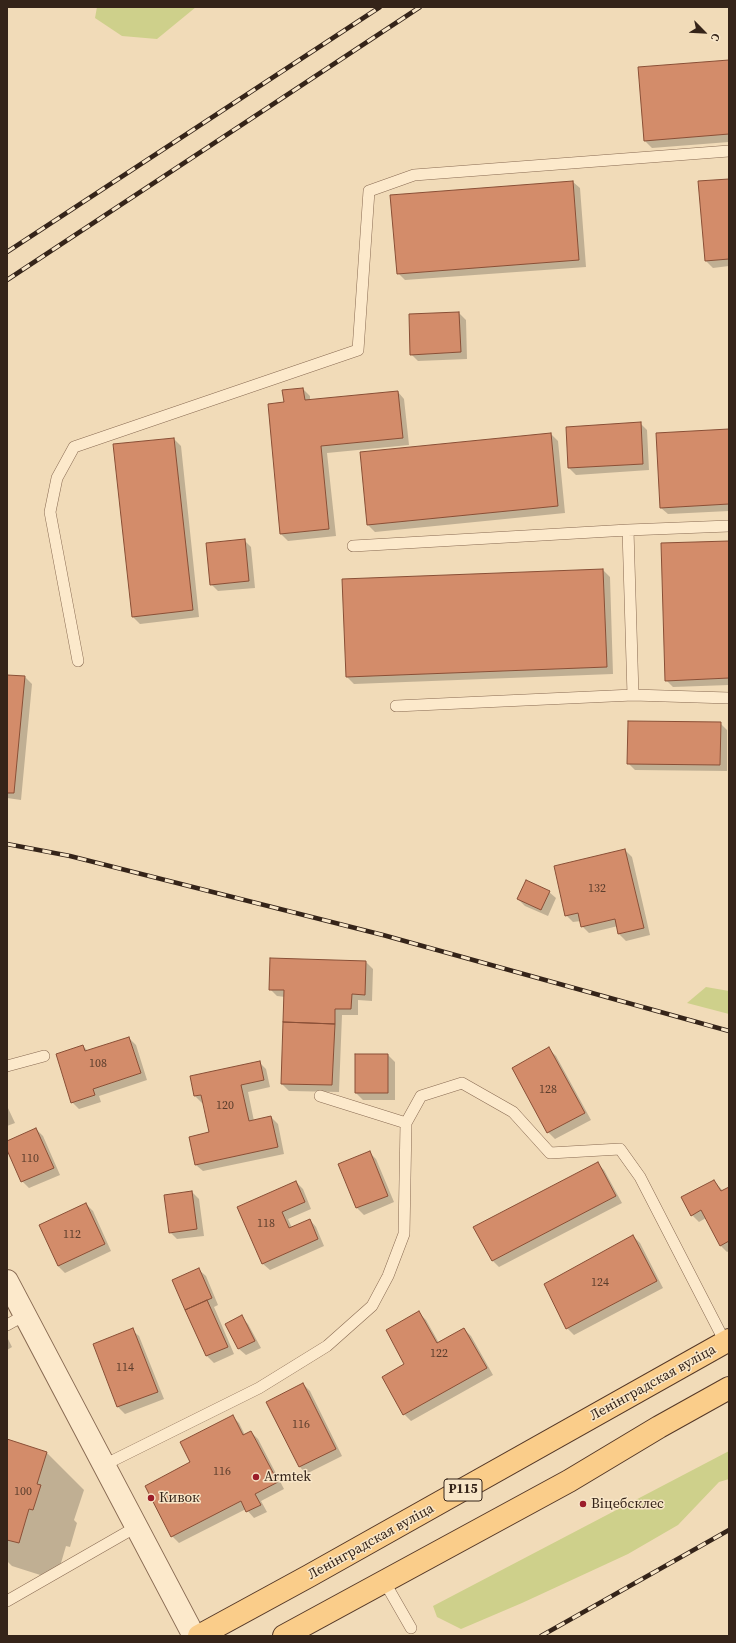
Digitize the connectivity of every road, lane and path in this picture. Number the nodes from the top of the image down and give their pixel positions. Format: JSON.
{"nodes":[{"id":1,"x":729,"y":151,"type":"edge"},
{"id":2,"x":729,"y":526,"type":"edge"},
{"id":3,"x":628,"y":530,"type":"junction"},
{"id":4,"x":353,"y":546,"type":"dead end"},
{"id":5,"x":78,"y":661,"type":"dead end"},
{"id":6,"x":633,"y":695,"type":"junction"},
{"id":7,"x":729,"y":698,"type":"edge"},
{"id":8,"x":396,"y":706,"type":"dead end"},
{"id":9,"x":44,"y":1056,"type":"dead end"},
{"id":10,"x":7,"y":1066,"type":"edge"},
{"id":11,"x":320,"y":1096,"type":"dead end"},
{"id":12,"x":406,"y":1123,"type":"junction"},
{"id":13,"x":7,"y":1281,"type":"edge"},
{"id":14,"x":16,"y":1320,"type":"edge"},
{"id":15,"x":727,"y":1341,"type":"edge"},
{"id":16,"x":729,"y":1388,"type":"edge"},
{"id":17,"x":104,"y":1465,"type":"junction"},
{"id":18,"x":136,"y":1527,"type":"junction"},
{"id":19,"x":384,"y":1581,"type":"junction"},
{"id":20,"x":7,"y":1600,"type":"edge"},
{"id":21,"x":411,"y":1628,"type":"dead end"},
{"id":22,"x":194,"y":1636,"type":"edge"},
{"id":23,"x":199,"y":1636,"type":"edge"},
{"id":24,"x":284,"y":1636,"type":"edge"}],
"edges":[{"from":1,"to":5,"type":"lane"},
{"from":2,"to":3,"type":"lane"},
{"from":3,"to":4,"type":"lane"},
{"from":3,"to":6,"type":"lane"},
{"from":6,"to":7,"type":"lane"},
{"from":6,"to":8,"type":"lane"},
{"from":9,"to":10,"type":"lane"},
{"from":11,"to":12,"type":"lane"},
{"from":12,"to":15,"type":"lane"},
{"from":12,"to":17,"type":"lane"},
{"from":13,"to":14,"type":"street"},
{"from":14,"to":17,"type":"street"},
{"from":15,"to":23,"type":"main road","name":"Ленінградская вуліца","number":"Р115"},
{"from":16,"to":19,"type":"main road"},
{"from":17,"to":18,"type":"street"},
{"from":18,"to":20,"type":"lane"},
{"from":18,"to":22,"type":"street"},
{"from":19,"to":21,"type":"lane"},
{"from":19,"to":24,"type":"main road"}]}
